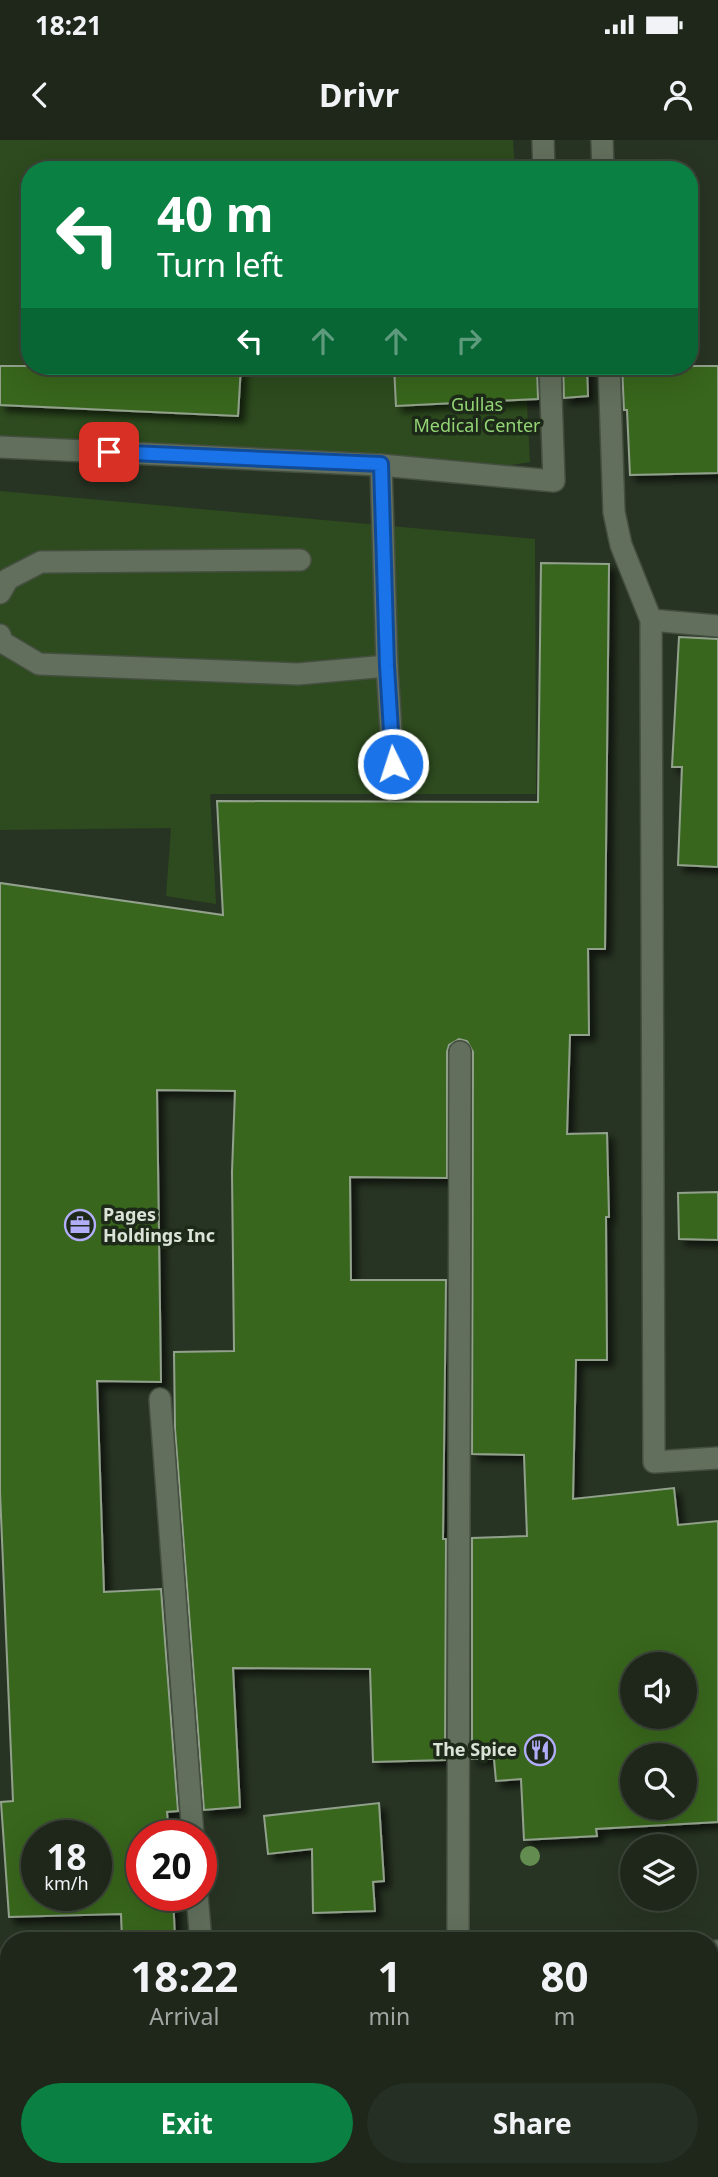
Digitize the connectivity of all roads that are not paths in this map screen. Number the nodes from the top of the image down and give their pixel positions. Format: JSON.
{"nodes":[{"id":1,"x":543,"y":140,"type":"edge"},
{"id":2,"x":602,"y":140,"type":"edge"},
{"id":3,"x":544,"y":161,"type":"edge"},
{"id":4,"x":603,"y":161,"type":"edge"},
{"id":5,"x":550,"y":375,"type":"edge"},
{"id":6,"x":609,"y":375,"type":"edge"},
{"id":7,"x":0,"y":447,"type":"edge"},
{"id":8,"x":381,"y":464,"type":"junction"},
{"id":9,"x":300,"y":560,"type":"dead end"},
{"id":10,"x":0,"y":593,"type":"edge"},
{"id":11,"x":651,"y":620,"type":"junction"},
{"id":12,"x":718,"y":626,"type":"edge"},
{"id":13,"x":0,"y":635,"type":"edge"},
{"id":14,"x":387,"y":666,"type":"junction"},
{"id":15,"x":393,"y":764,"type":"dead end"},
{"id":16,"x":460,"y":1052,"type":"dead end"},
{"id":17,"x":160,"y":1399,"type":"dead end"},
{"id":18,"x":718,"y":1458,"type":"edge"},
{"id":19,"x":192,"y":1820,"type":"edge"},
{"id":20,"x":198,"y":1911,"type":"edge"},
{"id":21,"x":200,"y":1932,"type":"edge"},
{"id":22,"x":457,"y":1932,"type":"edge"}],
"edges":[{"from":1,"to":3,"type":"street"},
{"from":2,"to":4,"type":"street"},
{"from":5,"to":8,"type":"street"},
{"from":6,"to":11,"type":"street"},
{"from":7,"to":8,"type":"street"},
{"from":8,"to":14,"type":"street"},
{"from":9,"to":10,"type":"street"},
{"from":11,"to":12,"type":"street"},
{"from":11,"to":18,"type":"street"},
{"from":13,"to":14,"type":"street"},
{"from":14,"to":15,"type":"street"},
{"from":16,"to":22,"type":"street"},
{"from":17,"to":19,"type":"street"},
{"from":20,"to":21,"type":"street"}]}
